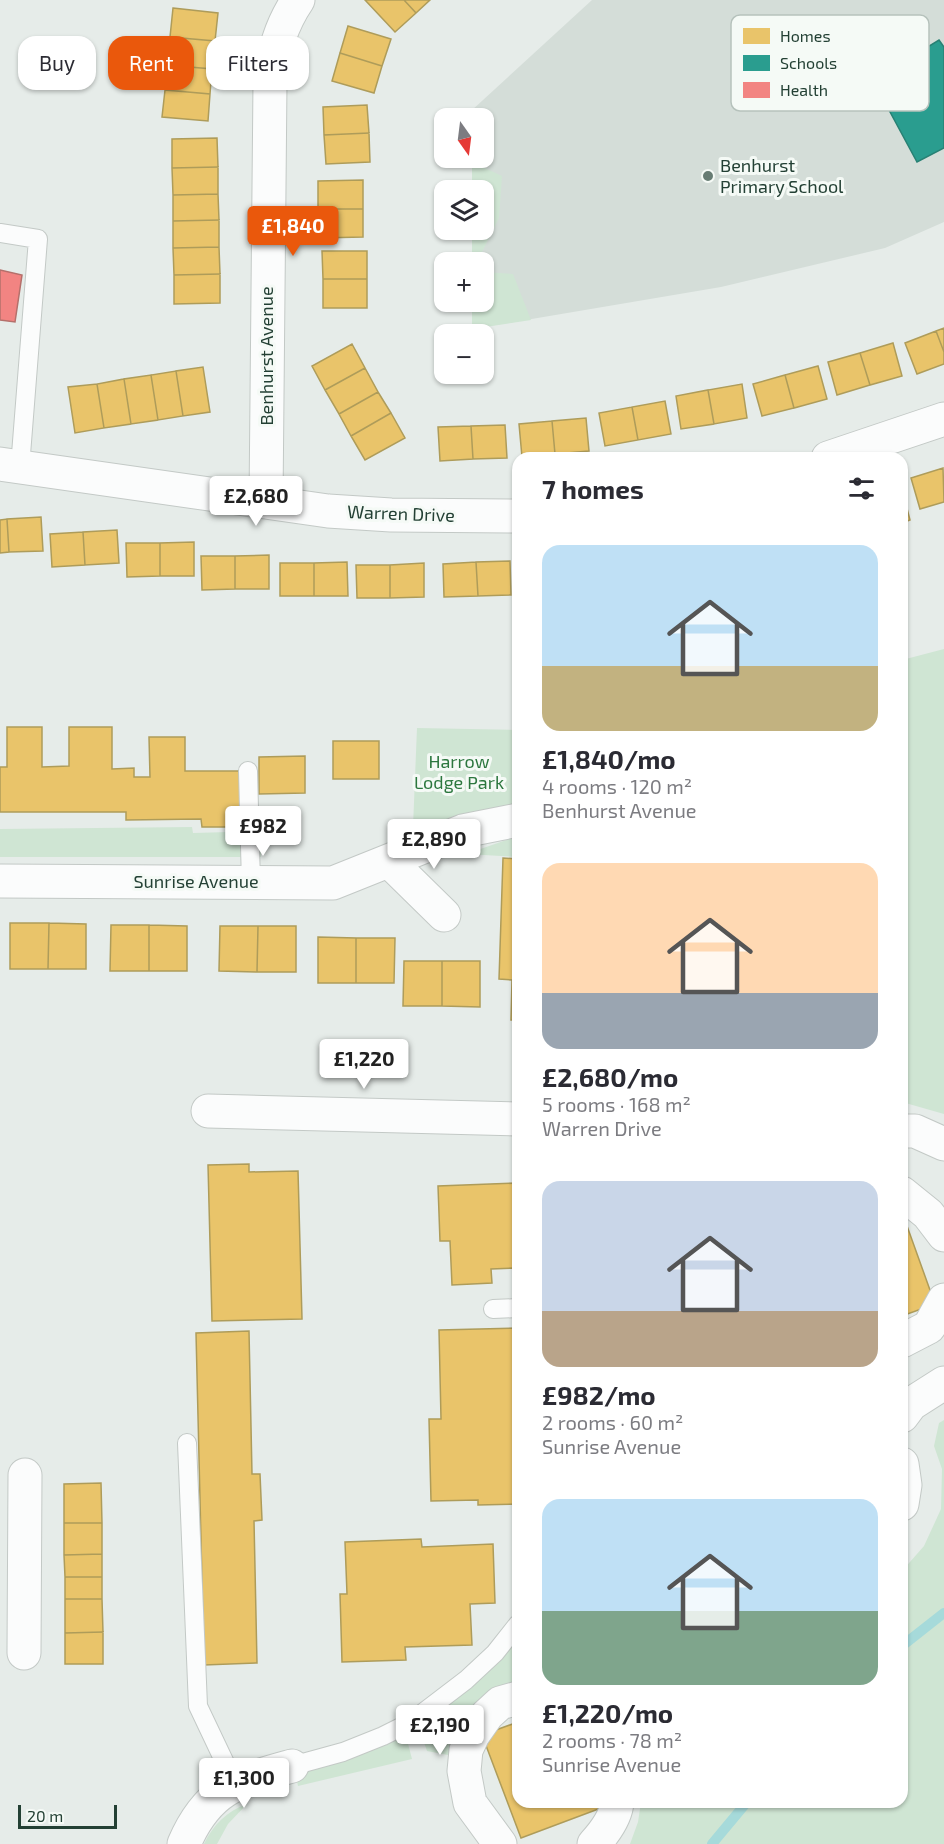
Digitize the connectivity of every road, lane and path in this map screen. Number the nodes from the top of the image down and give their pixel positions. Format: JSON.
{"nodes":[{"id":1,"x":298,"y":0,"type":"edge"},
{"id":2,"x":0,"y":233,"type":"edge"},
{"id":3,"x":944,"y":419,"type":"edge"},
{"id":4,"x":846,"y":452,"type":"edge"},
{"id":5,"x":10,"y":466,"type":"edge"},
{"id":6,"x":266,"y":502,"type":"junction"},
{"id":7,"x":512,"y":516,"type":"edge"},
{"id":8,"x":248,"y":771,"type":"dead end"},
{"id":9,"x":512,"y":821,"type":"edge"},
{"id":10,"x":388,"y":861,"type":"junction"},
{"id":11,"x":0,"y":881,"type":"edge"},
{"id":12,"x":251,"y":883,"type":"junction"},
{"id":13,"x":444,"y":915,"type":"dead end"},
{"id":14,"x":208,"y":1111,"type":"dead end"},
{"id":15,"x":512,"y":1119,"type":"edge"},
{"id":16,"x":908,"y":1131,"type":"edge"},
{"id":17,"x":944,"y":1144,"type":"edge"},
{"id":18,"x":908,"y":1198,"type":"edge"},
{"id":19,"x":944,"y":1235,"type":"edge"},
{"id":20,"x":944,"y":1300,"type":"edge"},
{"id":21,"x":512,"y":1308,"type":"edge"},
{"id":22,"x":493,"y":1309,"type":"dead end"},
{"id":23,"x":908,"y":1338,"type":"edge"},
{"id":24,"x":944,"y":1383,"type":"edge"},
{"id":25,"x":908,"y":1408,"type":"edge"},
{"id":26,"x":187,"y":1443,"type":"dead end"},
{"id":27,"x":25,"y":1475,"type":"dead end"},
{"id":28,"x":12,"y":1551,"type":"edge"},
{"id":29,"x":512,"y":1632,"type":"edge"},
{"id":30,"x":24,"y":1653,"type":"dead end"},
{"id":31,"x":512,"y":1700,"type":"edge"},
{"id":32,"x":292,"y":1766,"type":"joint"},
{"id":33,"x":235,"y":1784,"type":"junction"},
{"id":34,"x":617,"y":1808,"type":"edge"},
{"id":35,"x":184,"y":1844,"type":"edge"},
{"id":36,"x":500,"y":1844,"type":"edge"},
{"id":37,"x":594,"y":1844,"type":"edge"}],
"edges":[{"from":1,"to":6,"type":"street","name":"Benhurst Avenue"},
{"from":2,"to":5,"type":"lane"},
{"from":3,"to":4,"type":"street"},
{"from":5,"to":6,"type":"street","name":"Warren Drive"},
{"from":6,"to":7,"type":"street","name":"Warren Drive"},
{"from":8,"to":12,"type":"lane"},
{"from":9,"to":10,"type":"street","name":"Sunrise Avenue"},
{"from":10,"to":12,"type":"street","name":"Sunrise Avenue"},
{"from":10,"to":13,"type":"street"},
{"from":11,"to":12,"type":"street","name":"Sunrise Avenue"},
{"from":14,"to":15,"type":"street"},
{"from":16,"to":17,"type":"street"},
{"from":18,"to":19,"type":"street"},
{"from":20,"to":23,"type":"street"},
{"from":21,"to":22,"type":"lane"},
{"from":24,"to":25,"type":"street"},
{"from":26,"to":33,"type":"lane"},
{"from":27,"to":28,"type":"street"},
{"from":28,"to":30,"type":"street"},
{"from":29,"to":32,"type":"lane"},
{"from":31,"to":36,"type":"street"},
{"from":32,"to":33,"type":"street"},
{"from":33,"to":35,"type":"street"},
{"from":34,"to":37,"type":"street"}]}
